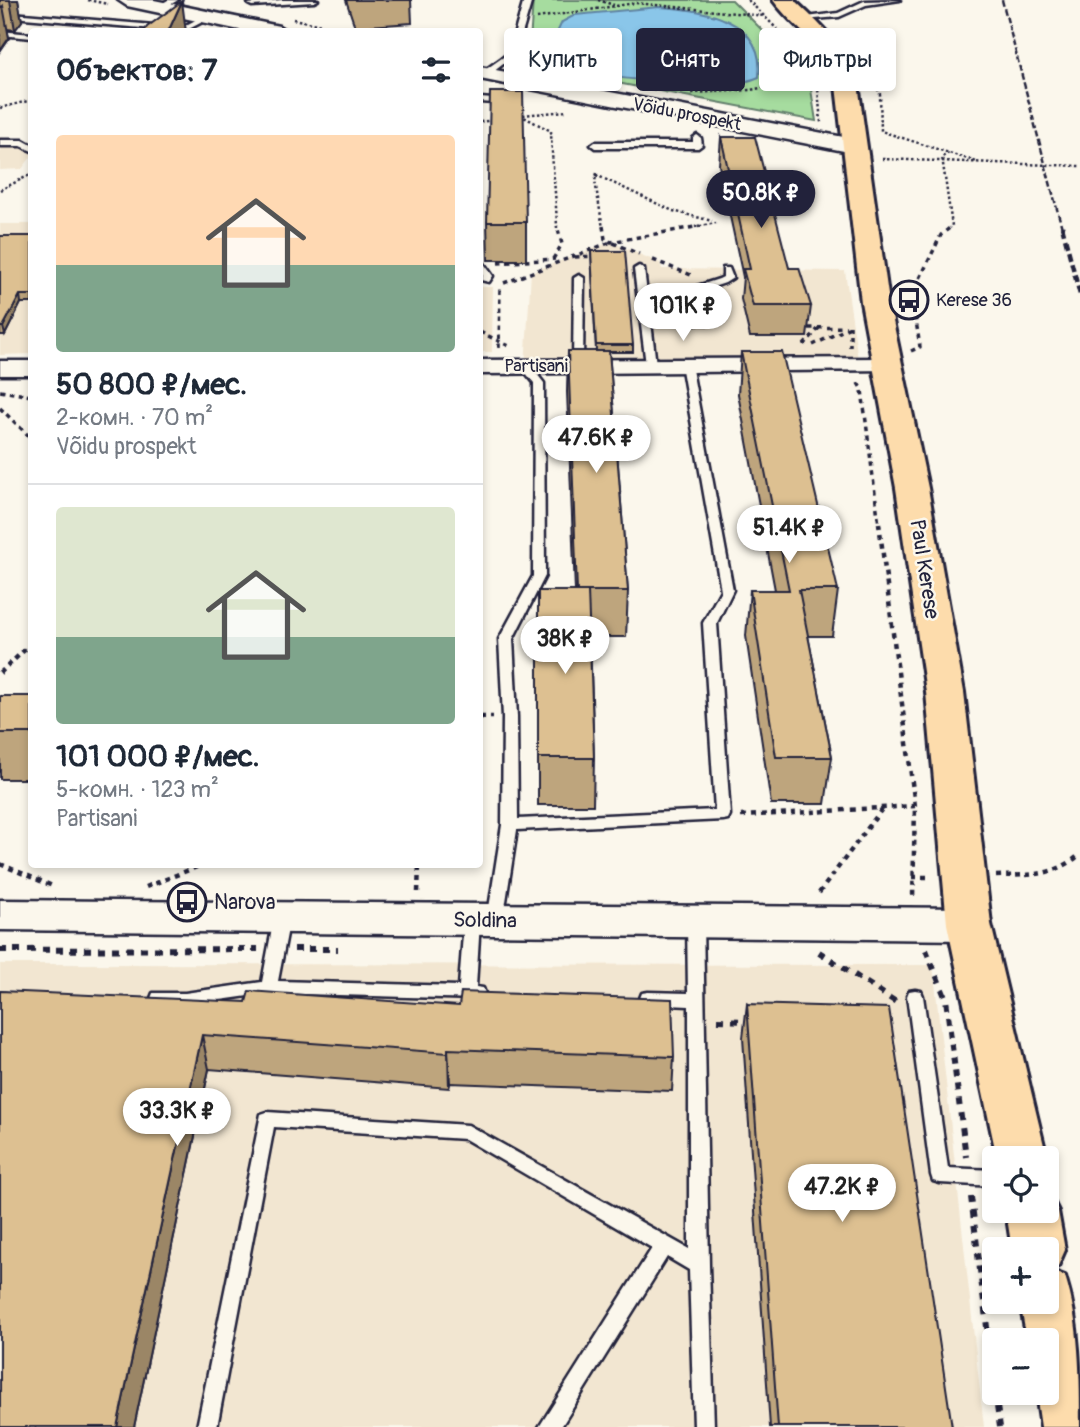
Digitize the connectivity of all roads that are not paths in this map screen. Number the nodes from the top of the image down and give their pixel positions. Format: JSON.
{"nodes":[{"id":1,"x":127,"y":0,"type":"edge"},
{"id":2,"x":314,"y":0,"type":"edge"},
{"id":3,"x":528,"y":0,"type":"edge"},
{"id":4,"x":783,"y":0,"type":"edge"},
{"id":5,"x":896,"y":0,"type":"edge"},
{"id":6,"x":167,"y":3,"type":"edge"},
{"id":7,"x":252,"y":4,"type":"dead end"},
{"id":8,"x":0,"y":14,"type":"edge"},
{"id":9,"x":208,"y":17,"type":"junction"},
{"id":10,"x":803,"y":18,"type":"junction"},
{"id":11,"x":156,"y":28,"type":"edge"},
{"id":12,"x":183,"y":28,"type":"edge"},
{"id":13,"x":260,"y":28,"type":"edge"},
{"id":14,"x":0,"y":33,"type":"edge"},
{"id":15,"x":28,"y":36,"type":"edge"},
{"id":16,"x":483,"y":72,"type":"edge"},
{"id":17,"x":483,"y":73,"type":"edge"},
{"id":18,"x":483,"y":100,"type":"edge"},
{"id":19,"x":517,"y":103,"type":"edge"},
{"id":20,"x":697,"y":138,"type":"dead end"},
{"id":21,"x":0,"y":143,"type":"edge"},
{"id":22,"x":595,"y":145,"type":"dead end"},
{"id":23,"x":28,"y":147,"type":"edge"},
{"id":24,"x":844,"y":148,"type":"junction"},
{"id":25,"x":484,"y":263,"type":"edge"},
{"id":26,"x":639,"y":269,"type":"dead end"},
{"id":27,"x":726,"y":271,"type":"dead end"},
{"id":28,"x":579,"y":278,"type":"dead end"},
{"id":29,"x":486,"y":280,"type":"road end"},
{"id":30,"x":644,"y":306,"type":"junction"},
{"id":31,"x":646,"y":319,"type":"junction"},
{"id":32,"x":709,"y":321,"type":"dead end"},
{"id":33,"x":885,"y":358,"type":"junction"},
{"id":34,"x":686,"y":364,"type":"junction"},
{"id":35,"x":651,"y":365,"type":"junction"},
{"id":36,"x":525,"y":366,"type":"junction"},
{"id":37,"x":578,"y":366,"type":"junction"},
{"id":38,"x":489,"y":367,"type":"edge"},
{"id":39,"x":0,"y":368,"type":"edge"},
{"id":40,"x":28,"y":368,"type":"edge"},
{"id":41,"x":510,"y":825,"type":"junction"},
{"id":42,"x":0,"y":915,"type":"edge"},
{"id":43,"x":282,"y":918,"type":"junction"},
{"id":44,"x":484,"y":921,"type":"junction"},
{"id":45,"x":695,"y":921,"type":"junction"},
{"id":46,"x":970,"y":924,"type":"junction"},
{"id":47,"x":269,"y":987,"type":"junction"},
{"id":48,"x":467,"y":993,"type":"junction"},
{"id":49,"x":494,"y":994,"type":"edge"},
{"id":50,"x":915,"y":996,"type":"dead end"},
{"id":51,"x":145,"y":998,"type":"edge"},
{"id":52,"x":629,"y":998,"type":"edge"},
{"id":53,"x":696,"y":1000,"type":"junction"},
{"id":54,"x":1019,"y":1146,"type":"edge"},
{"id":55,"x":982,"y":1178,"type":"edge"},
{"id":56,"x":664,"y":1245,"type":"junction"},
{"id":57,"x":699,"y":1265,"type":"junction"},
{"id":58,"x":1050,"y":1314,"type":"edge"},
{"id":59,"x":206,"y":1427,"type":"edge"},
{"id":60,"x":549,"y":1427,"type":"edge"},
{"id":61,"x":704,"y":1427,"type":"edge"},
{"id":62,"x":1070,"y":1427,"type":"edge"}],
"edges":[{"from":1,"to":6,"type":"street"},
{"from":2,"to":7,"type":"lane"},
{"from":3,"to":16,"type":"lane"},
{"from":4,"to":10,"type":"highway","name":"Paul Kerese"},
{"from":5,"to":10,"type":"lane"},
{"from":6,"to":9,"type":"street"},
{"from":8,"to":11,"type":"lane"},
{"from":9,"to":12,"type":"lane"},
{"from":9,"to":13,"type":"street"},
{"from":10,"to":24,"type":"highway","name":"Paul Kerese"},
{"from":14,"to":15,"type":"lane"},
{"from":17,"to":24,"type":"street","name":"Võidu prospekt"},
{"from":18,"to":19,"type":"lane"},
{"from":20,"to":22,"type":"lane"},
{"from":21,"to":23,"type":"lane"},
{"from":24,"to":33,"type":"highway","name":"Paul Kerese"},
{"from":25,"to":29,"type":"lane"},
{"from":26,"to":30,"type":"lane"},
{"from":27,"to":30,"type":"lane"},
{"from":28,"to":37,"type":"lane"},
{"from":30,"to":31,"type":"lane"},
{"from":31,"to":32,"type":"lane"},
{"from":31,"to":35,"type":"lane"},
{"from":33,"to":34,"type":"street","name":"Partisani"},
{"from":33,"to":46,"type":"highway","name":"Paul Kerese"},
{"from":34,"to":35,"type":"street","name":"Partisani"},
{"from":34,"to":41,"type":"lane"},
{"from":35,"to":37,"type":"street","name":"Partisani"},
{"from":36,"to":37,"type":"street","name":"Partisani"},
{"from":36,"to":38,"type":"street","name":"Partisani"},
{"from":36,"to":41,"type":"lane"},
{"from":39,"to":40,"type":"street"},
{"from":41,"to":44,"type":"lane"},
{"from":42,"to":43,"type":"street","name":"Soldina"},
{"from":43,"to":44,"type":"street","name":"Soldina"},
{"from":43,"to":47,"type":"lane"},
{"from":44,"to":45,"type":"street","name":"Soldina"},
{"from":44,"to":48,"type":"lane"},
{"from":45,"to":46,"type":"street","name":"Soldina"},
{"from":45,"to":53,"type":"lane"},
{"from":46,"to":54,"type":"highway","name":"Paul Kerese"},
{"from":47,"to":48,"type":"lane"},
{"from":47,"to":51,"type":"lane"},
{"from":48,"to":49,"type":"lane"},
{"from":50,"to":55,"type":"lane"},
{"from":52,"to":53,"type":"lane"},
{"from":53,"to":57,"type":"lane"},
{"from":56,"to":57,"type":"lane"},
{"from":56,"to":59,"type":"lane"},
{"from":56,"to":60,"type":"lane"},
{"from":57,"to":61,"type":"lane"},
{"from":58,"to":62,"type":"highway"}]}
